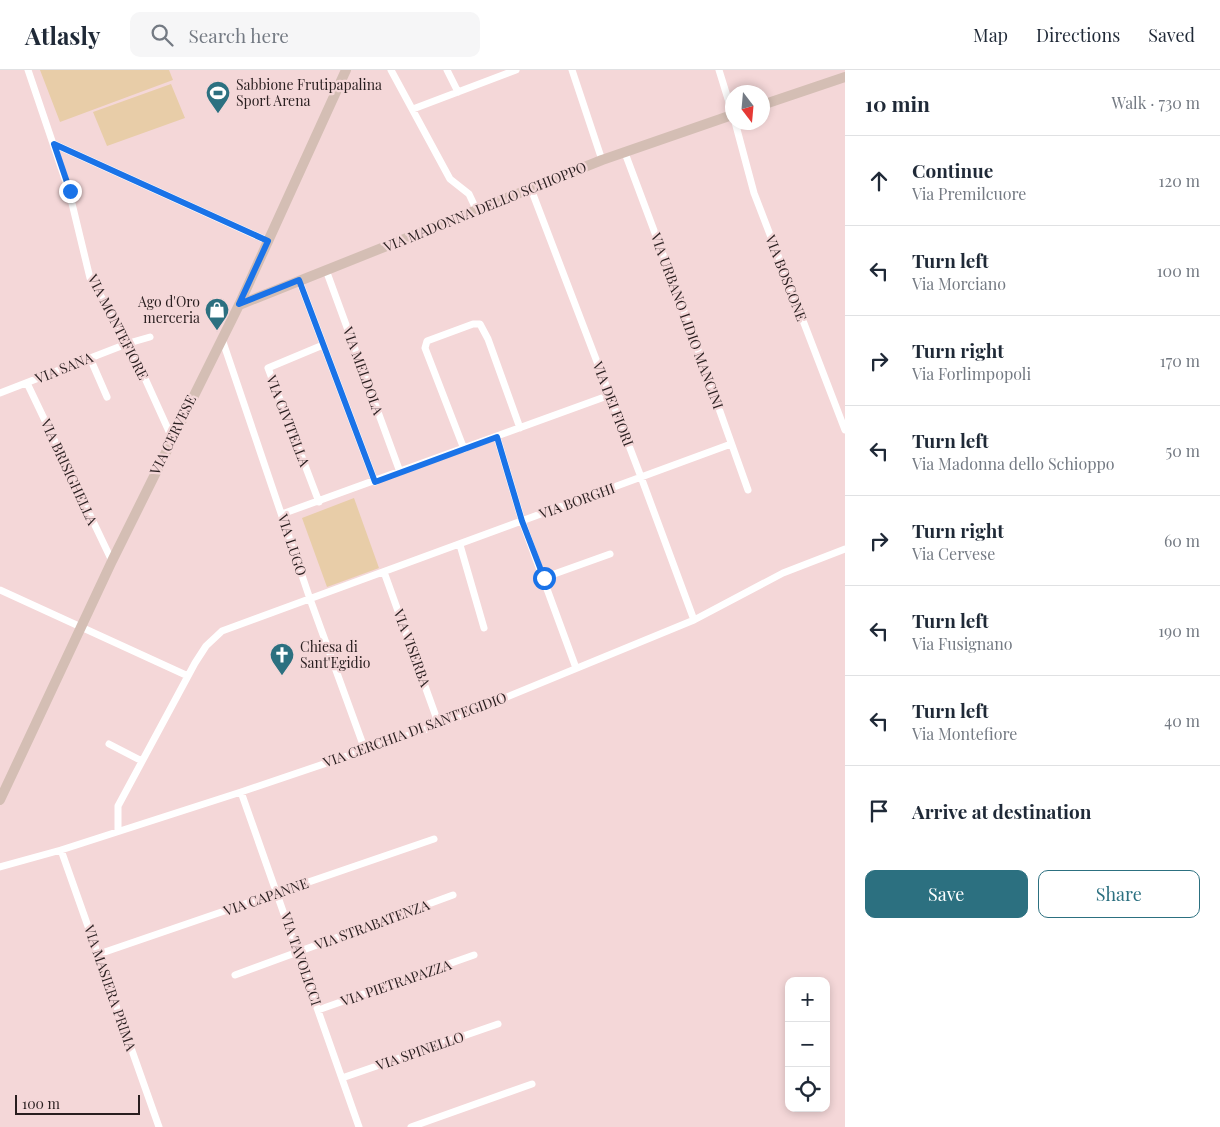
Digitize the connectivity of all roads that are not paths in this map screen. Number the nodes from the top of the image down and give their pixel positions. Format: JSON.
{"nodes":[{"id":1,"x":28,"y":70,"type":"edge"},
{"id":2,"x":346,"y":70,"type":"edge"},
{"id":3,"x":391,"y":70,"type":"edge"},
{"id":4,"x":447,"y":70,"type":"edge"},
{"id":5,"x":513,"y":70,"type":"edge"},
{"id":6,"x":572,"y":70,"type":"edge"},
{"id":7,"x":719,"y":70,"type":"edge"},
{"id":8,"x":845,"y":78,"type":"edge"},
{"id":9,"x":725,"y":90,"type":"edge"},
{"id":10,"x":458,"y":92,"type":"junction"},
{"id":11,"x":770,"y":102,"type":"edge"},
{"id":12,"x":413,"y":109,"type":"junction"},
{"id":13,"x":725,"y":116,"type":"edge"},
{"id":14,"x":738,"y":130,"type":"edge"},
{"id":15,"x":54,"y":144,"type":"junction"},
{"id":16,"x":624,"y":153,"type":"junction"},
{"id":17,"x":602,"y":160,"type":"junction"},
{"id":18,"x":531,"y":189,"type":"junction"},
{"id":19,"x":477,"y":211,"type":"junction"},
{"id":20,"x":268,"y":241,"type":"junction"},
{"id":21,"x":326,"y":270,"type":"junction"},
{"id":22,"x":299,"y":280,"type":"junction"},
{"id":23,"x":239,"y":304,"type":"junction"},
{"id":24,"x":150,"y":336,"type":"dead end"},
{"id":25,"x":222,"y":338,"type":"junction"},
{"id":26,"x":128,"y":343,"type":"junction"},
{"id":27,"x":323,"y":345,"type":"junction"},
{"id":28,"x":90,"y":358,"type":"junction"},
{"id":29,"x":27,"y":383,"type":"junction"},
{"id":30,"x":0,"y":393,"type":"edge"},
{"id":31,"x":610,"y":395,"type":"junction"},
{"id":32,"x":107,"y":397,"type":"dead end"},
{"id":33,"x":520,"y":428,"type":"junction"},
{"id":34,"x":845,"y":430,"type":"edge"},
{"id":35,"x":497,"y":437,"type":"junction"},
{"id":36,"x":172,"y":438,"type":"junction"},
{"id":37,"x":731,"y":444,"type":"junction"},
{"id":38,"x":464,"y":449,"type":"junction"},
{"id":39,"x":400,"y":472,"type":"junction"},
{"id":40,"x":641,"y":477,"type":"junction"},
{"id":41,"x":375,"y":482,"type":"junction"},
{"id":42,"x":748,"y":490,"type":"dead end"},
{"id":43,"x":319,"y":502,"type":"junction"},
{"id":44,"x":282,"y":514,"type":"junction"},
{"id":45,"x":522,"y":521,"type":"junction"},
{"id":46,"x":460,"y":545,"type":"junction"},
{"id":47,"x":845,"y":548,"type":"edge"},
{"id":48,"x":610,"y":554,"type":"dead end"},
{"id":49,"x":112,"y":561,"type":"junction"},
{"id":50,"x":384,"y":572,"type":"junction"},
{"id":51,"x":544,"y":578,"type":"junction"},
{"id":52,"x":0,"y":590,"type":"edge"},
{"id":53,"x":310,"y":599,"type":"junction"},
{"id":54,"x":694,"y":620,"type":"junction"},
{"id":55,"x":82,"y":627,"type":"junction"},
{"id":56,"x":484,"y":628,"type":"dead end"},
{"id":57,"x":576,"y":668,"type":"junction"},
{"id":58,"x":188,"y":676,"type":"junction"},
{"id":59,"x":439,"y":724,"type":"junction"},
{"id":60,"x":109,"y":744,"type":"dead end"},
{"id":61,"x":366,"y":750,"type":"junction"},
{"id":62,"x":142,"y":761,"type":"junction"},
{"id":63,"x":241,"y":792,"type":"junction"},
{"id":64,"x":0,"y":800,"type":"edge"},
{"id":65,"x":118,"y":831,"type":"junction"},
{"id":66,"x":434,"y":839,"type":"dead end"},
{"id":67,"x":61,"y":850,"type":"junction"},
{"id":68,"x":0,"y":867,"type":"edge"},
{"id":69,"x":278,"y":893,"type":"junction"},
{"id":70,"x":453,"y":896,"type":"dead end"},
{"id":71,"x":299,"y":952,"type":"junction"},
{"id":72,"x":99,"y":954,"type":"junction"},
{"id":73,"x":474,"y":956,"type":"dead end"},
{"id":74,"x":235,"y":975,"type":"dead end"},
{"id":75,"x":318,"y":1010,"type":"junction"},
{"id":76,"x":498,"y":1024,"type":"dead end"},
{"id":77,"x":342,"y":1078,"type":"junction"},
{"id":78,"x":532,"y":1084,"type":"dead end"},
{"id":79,"x":159,"y":1127,"type":"edge"},
{"id":80,"x":359,"y":1127,"type":"edge"},
{"id":81,"x":411,"y":1127,"type":"edge"}],
"edges":[{"from":1,"to":15,"type":"street","name":"VIA MONTEFIORE"},
{"from":2,"to":20,"type":"main road","name":"VIA CERVESE"},
{"from":3,"to":12,"type":"street"},
{"from":4,"to":10,"type":"street"},
{"from":5,"to":10,"type":"street"},
{"from":6,"to":17,"type":"street"},
{"from":7,"to":9,"type":"street"},
{"from":8,"to":11,"type":"main road"},
{"from":10,"to":12,"type":"street"},
{"from":12,"to":19,"type":"street"},
{"from":13,"to":16,"type":"main road","name":"VIA MADONNA DELLO SCHIOPPO"},
{"from":14,"to":34,"type":"street","name":"VIA BOSCONE"},
{"from":15,"to":20,"type":"street"},
{"from":15,"to":26,"type":"street","name":"VIA MONTEFIORE"},
{"from":16,"to":17,"type":"main road","name":"VIA MADONNA DELLO SCHIOPPO"},
{"from":16,"to":37,"type":"street","name":"VIA URBANO LIDIO MANCINI"},
{"from":17,"to":18,"type":"main road","name":"VIA MADONNA DELLO SCHIOPPO"},
{"from":18,"to":19,"type":"main road","name":"VIA MADONNA DELLO SCHIOPPO"},
{"from":18,"to":31,"type":"street","name":"VIA DEI FIORI"},
{"from":19,"to":21,"type":"main road","name":"VIA MADONNA DELLO SCHIOPPO"},
{"from":20,"to":23,"type":"main road","name":"VIA CERVESE"},
{"from":21,"to":22,"type":"main road","name":"VIA MADONNA DELLO SCHIOPPO"},
{"from":21,"to":39,"type":"street","name":"VIA MELDOLA"},
{"from":22,"to":23,"type":"main road","name":"VIA MADONNA DELLO SCHIOPPO"},
{"from":22,"to":27,"type":"street"},
{"from":23,"to":25,"type":"main road","name":"VIA CERVESE"},
{"from":24,"to":26,"type":"street","name":"VIA SANA"},
{"from":25,"to":36,"type":"main road","name":"VIA CERVESE"},
{"from":25,"to":44,"type":"street","name":"VIA LUGO"},
{"from":26,"to":28,"type":"street","name":"VIA SANA"},
{"from":26,"to":36,"type":"street","name":"VIA MONTEFIORE"},
{"from":27,"to":41,"type":"street"},
{"from":27,"to":43,"type":"street","name":"VIA CIVITELLA"},
{"from":28,"to":29,"type":"street","name":"VIA SANA"},
{"from":28,"to":32,"type":"street"},
{"from":29,"to":30,"type":"street","name":"VIA SANA"},
{"from":29,"to":49,"type":"street","name":"VIA BRISIGHELLA"},
{"from":31,"to":33,"type":"street"},
{"from":31,"to":40,"type":"street","name":"VIA DEI FIORI"},
{"from":33,"to":35,"type":"street"},
{"from":33,"to":38,"type":"street"},
{"from":35,"to":38,"type":"street"},
{"from":35,"to":45,"type":"street"},
{"from":36,"to":49,"type":"main road","name":"VIA CERVESE"},
{"from":37,"to":40,"type":"street","name":"VIA BORGHI"},
{"from":37,"to":42,"type":"street","name":"VIA URBANO LIDIO MANCINI"},
{"from":38,"to":39,"type":"street"},
{"from":39,"to":41,"type":"street"},
{"from":40,"to":45,"type":"street","name":"VIA BORGHI"},
{"from":40,"to":54,"type":"street","name":"VIA DEI FIORI"},
{"from":41,"to":43,"type":"street"},
{"from":43,"to":44,"type":"street"},
{"from":44,"to":53,"type":"street","name":"VIA LUGO"},
{"from":45,"to":46,"type":"street","name":"VIA BORGHI"},
{"from":45,"to":51,"type":"street"},
{"from":46,"to":50,"type":"street","name":"VIA BORGHI"},
{"from":46,"to":56,"type":"street"},
{"from":47,"to":54,"type":"street","name":"VIA CERCHIA DI SANT'EGIDIO"},
{"from":48,"to":51,"type":"street"},
{"from":49,"to":55,"type":"main road","name":"VIA CERVESE"},
{"from":50,"to":53,"type":"street","name":"VIA BORGHI"},
{"from":50,"to":59,"type":"street","name":"VIA VISERBA"},
{"from":51,"to":57,"type":"street"},
{"from":52,"to":55,"type":"street"},
{"from":53,"to":58,"type":"street","name":"VIA BORGHI"},
{"from":53,"to":61,"type":"street","name":"VIA LUGO"},
{"from":54,"to":57,"type":"street","name":"VIA CERCHIA DI SANT'EGIDIO"},
{"from":55,"to":58,"type":"street"},
{"from":55,"to":64,"type":"main road","name":"VIA CERVESE"},
{"from":57,"to":59,"type":"street","name":"VIA CERCHIA DI SANT'EGIDIO"},
{"from":58,"to":62,"type":"street","name":"VIA BORGHI"},
{"from":59,"to":61,"type":"street","name":"VIA CERCHIA DI SANT'EGIDIO"},
{"from":60,"to":62,"type":"street"},
{"from":61,"to":63,"type":"street","name":"VIA CERCHIA DI SANT'EGIDIO"},
{"from":62,"to":65,"type":"street","name":"VIA BORGHI"},
{"from":63,"to":65,"type":"street","name":"VIA CERCHIA DI SANT'EGIDIO"},
{"from":63,"to":69,"type":"street","name":"VIA TAVOLICCI"},
{"from":65,"to":67,"type":"street","name":"VIA CERCHIA DI SANT'EGIDIO"},
{"from":66,"to":69,"type":"street","name":"VIA CAPANNE"},
{"from":67,"to":68,"type":"street","name":"VIA CERCHIA DI SANT'EGIDIO"},
{"from":67,"to":72,"type":"street","name":"VIA MASIERA PRIMA"},
{"from":69,"to":71,"type":"street","name":"VIA TAVOLICCI"},
{"from":69,"to":72,"type":"street","name":"VIA CAPANNE"},
{"from":70,"to":71,"type":"street","name":"VIA STRABATENZA"},
{"from":71,"to":74,"type":"street","name":"VIA STRABATENZA"},
{"from":71,"to":75,"type":"street","name":"VIA TAVOLICCI"},
{"from":72,"to":79,"type":"street","name":"VIA MASIERA PRIMA"},
{"from":73,"to":75,"type":"street","name":"VIA PIETRAPAZZA"},
{"from":75,"to":77,"type":"street","name":"VIA TAVOLICCI"},
{"from":76,"to":77,"type":"street","name":"VIA SPINELLO"},
{"from":77,"to":80,"type":"street","name":"VIA TAVOLICCI"},
{"from":78,"to":81,"type":"street"}]}
